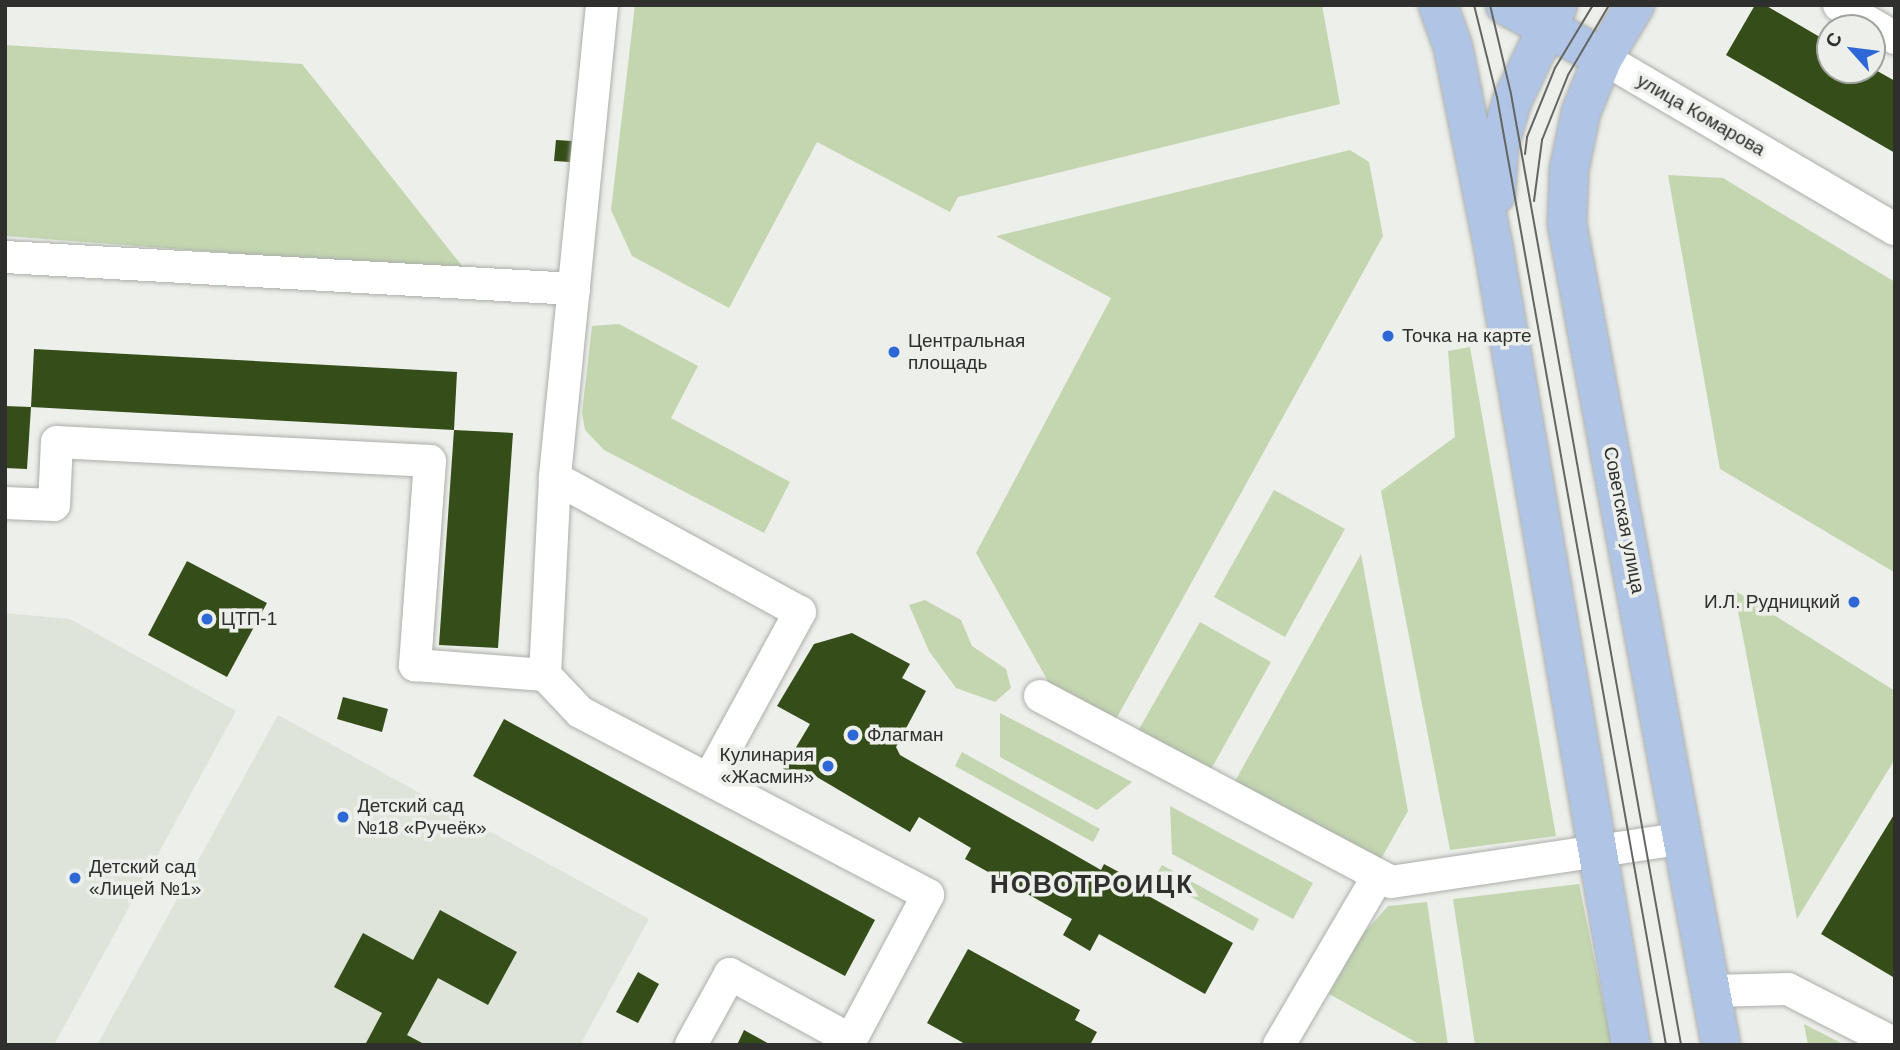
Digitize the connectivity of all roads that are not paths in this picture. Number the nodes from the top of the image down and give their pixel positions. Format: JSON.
{"nodes":[{"id":1,"x":601,"y":5,"type":"edge"},
{"id":2,"x":1438,"y":5,"type":"edge"},
{"id":3,"x":1505,"y":5,"type":"edge"},
{"id":4,"x":1634,"y":5,"type":"edge"},
{"id":5,"x":1850,"y":8,"type":"edge"},
{"id":6,"x":1552,"y":16,"type":"edge"},
{"id":7,"x":1895,"y":38,"type":"edge"},
{"id":8,"x":1604,"y":58,"type":"junction"},
{"id":9,"x":1895,"y":229,"type":"edge"},
{"id":10,"x":1493,"y":245,"type":"junction"},
{"id":11,"x":5,"y":257,"type":"edge"},
{"id":12,"x":574,"y":289,"type":"junction"},
{"id":13,"x":555,"y":478,"type":"junction"},
{"id":14,"x":5,"y":503,"type":"edge"},
{"id":15,"x":545,"y":675,"type":"junction"},
{"id":16,"x":1040,"y":696,"type":"dead end"},
{"id":17,"x":709,"y":779,"type":"junction"},
{"id":18,"x":1684,"y":838,"type":"junction"},
{"id":19,"x":1595,"y":851,"type":"junction"},
{"id":20,"x":1378,"y":876,"type":"junction"},
{"id":21,"x":1711,"y":991,"type":"junction"},
{"id":22,"x":1895,"y":1044,"type":"edge"},
{"id":23,"x":691,"y":1045,"type":"edge"},
{"id":24,"x":1279,"y":1045,"type":"edge"},
{"id":25,"x":1631,"y":1045,"type":"edge"},
{"id":26,"x":1721,"y":1045,"type":"edge"}],
"edges":[{"from":1,"to":12,"type":"street"},
{"from":2,"to":10,"type":"main road"},
{"from":3,"to":6,"type":"main road","name":"улица Комарова"},
{"from":4,"to":8,"type":"main road","name":"Советская улица"},
{"from":5,"to":7,"type":"street"},
{"from":6,"to":8,"type":"main road","name":"улица Комарова"},
{"from":6,"to":10,"type":"main road"},
{"from":8,"to":9,"type":"street","name":"улица Комарова"},
{"from":8,"to":18,"type":"main road","name":"Советская улица"},
{"from":10,"to":19,"type":"main road"},
{"from":11,"to":12,"type":"street"},
{"from":12,"to":13,"type":"street"},
{"from":13,"to":15,"type":"street"},
{"from":13,"to":17,"type":"street"},
{"from":14,"to":15,"type":"street"},
{"from":15,"to":17,"type":"street"},
{"from":16,"to":20,"type":"street"},
{"from":17,"to":23,"type":"street"},
{"from":18,"to":19,"type":"street"},
{"from":18,"to":21,"type":"main road","name":"Советская улица"},
{"from":19,"to":20,"type":"street"},
{"from":19,"to":25,"type":"main road"},
{"from":20,"to":24,"type":"street"},
{"from":21,"to":22,"type":"street"},
{"from":21,"to":26,"type":"main road","name":"Советская улица"}]}
